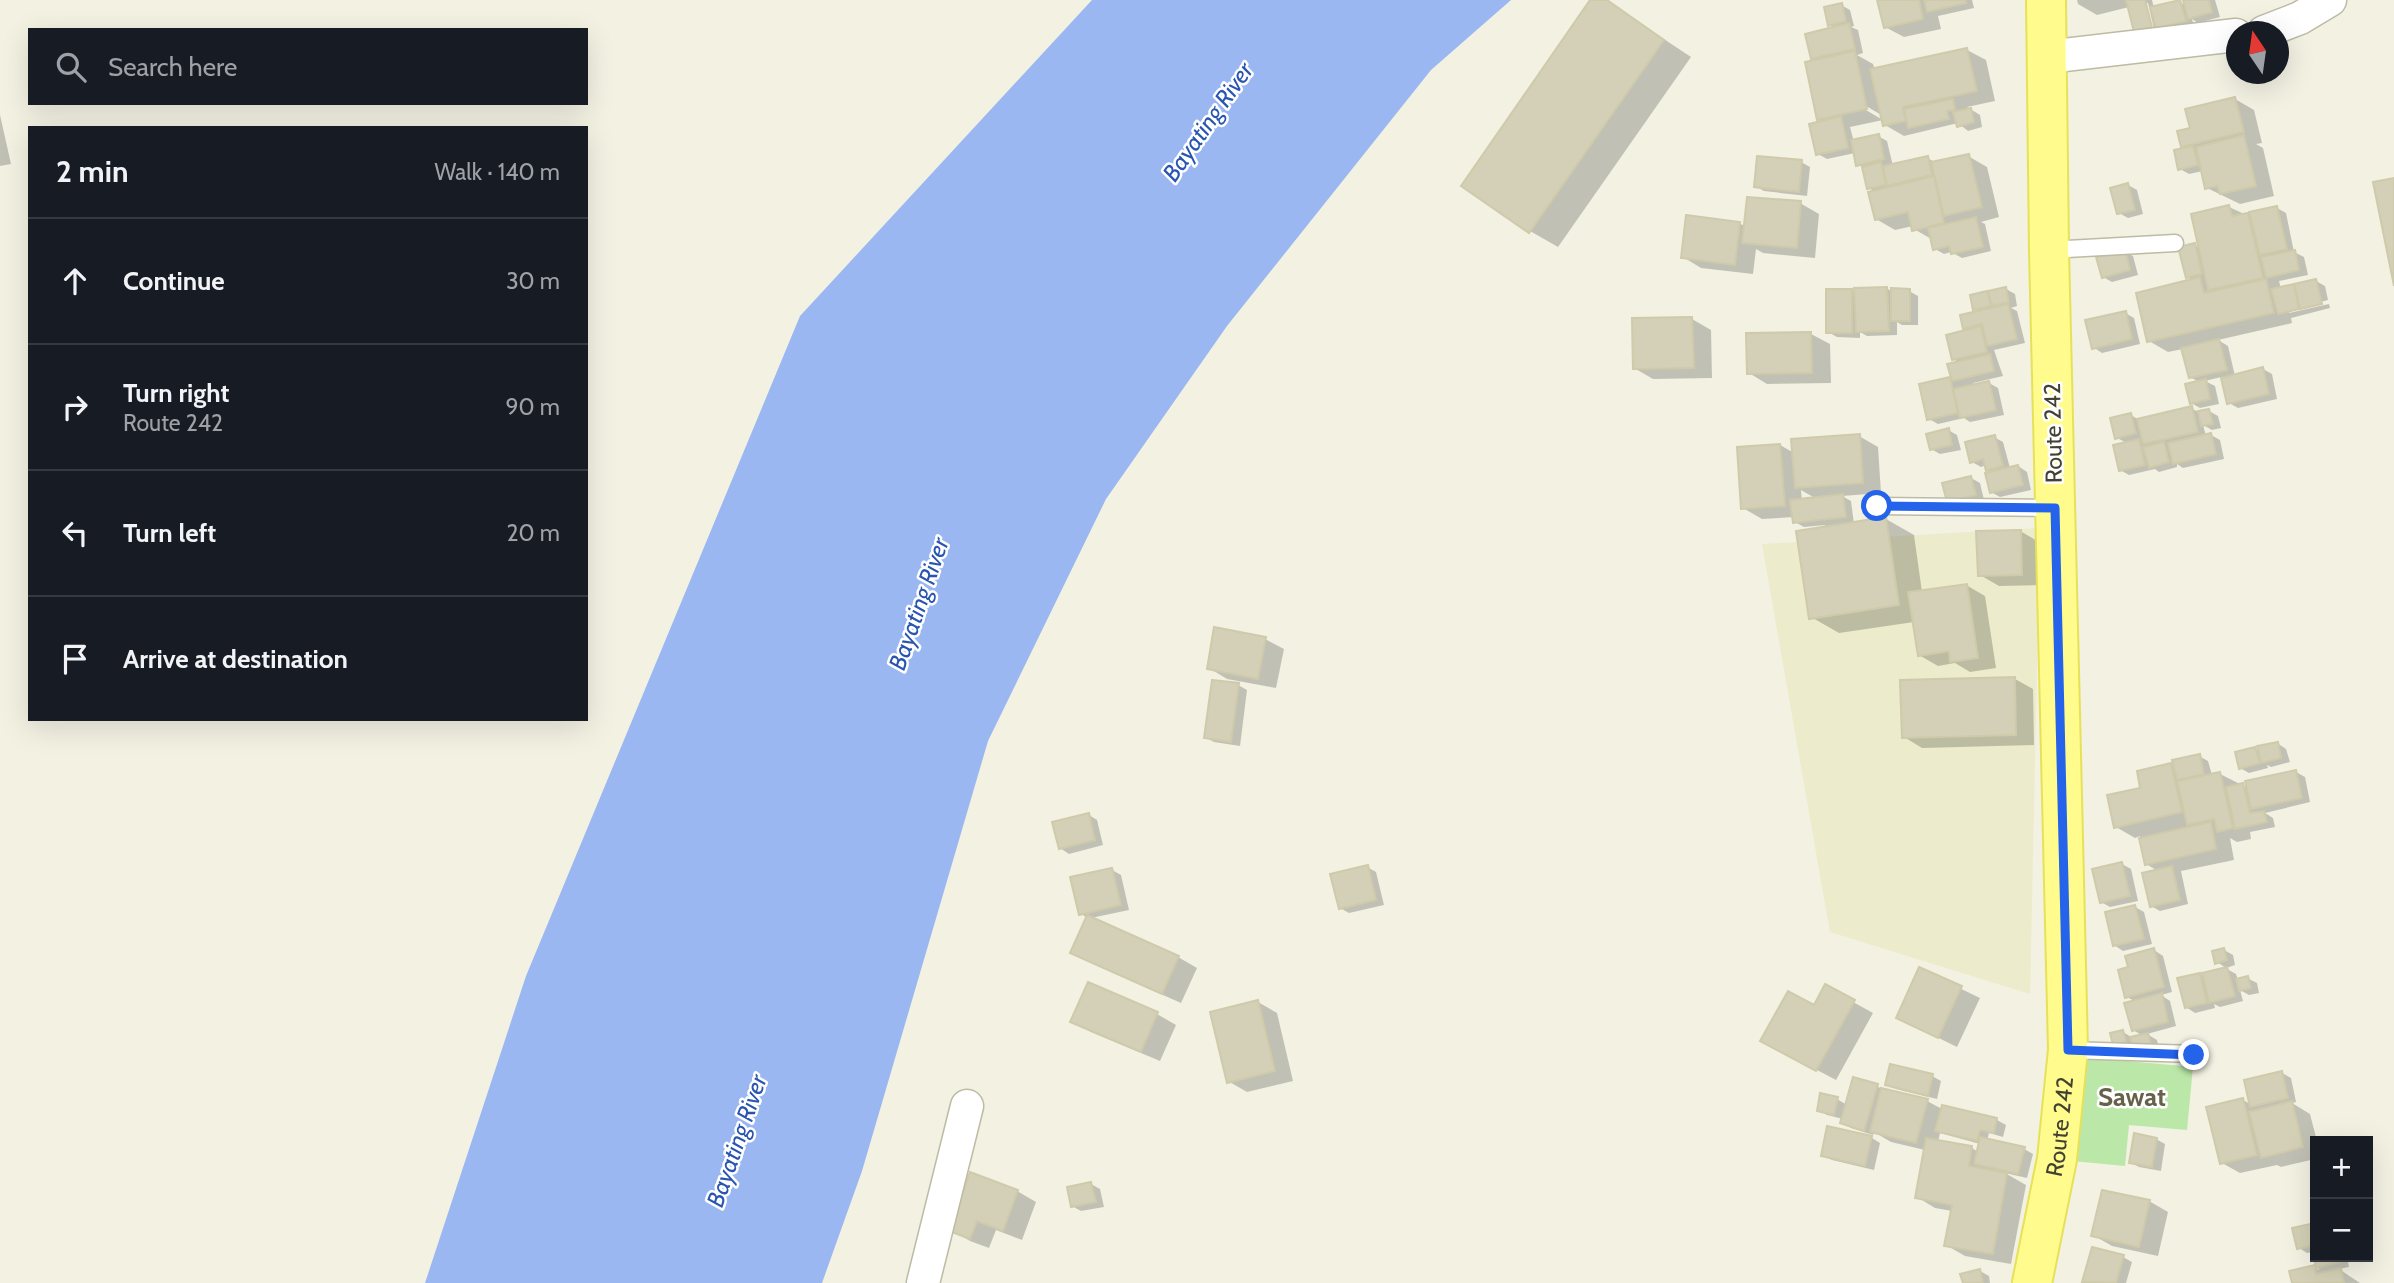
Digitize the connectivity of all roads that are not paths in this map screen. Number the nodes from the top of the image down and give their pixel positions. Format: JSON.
{"nodes":[{"id":1,"x":2046,"y":0,"type":"edge"},
{"id":2,"x":2330,"y":0,"type":"edge"},
{"id":3,"x":2289,"y":22,"type":"edge"},
{"id":4,"x":2226,"y":36,"type":"edge"},
{"id":5,"x":2047,"y":57,"type":"junction"},
{"id":6,"x":2175,"y":243,"type":"dead end"},
{"id":7,"x":2049,"y":250,"type":"junction"},
{"id":8,"x":1877,"y":506,"type":"dead end"},
{"id":9,"x":2055,"y":508,"type":"junction"},
{"id":10,"x":2068,"y":1050,"type":"junction"},
{"id":11,"x":2194,"y":1055,"type":"dead end"},
{"id":12,"x":967,"y":1106,"type":"dead end"},
{"id":13,"x":923,"y":1283,"type":"edge"},
{"id":14,"x":2032,"y":1283,"type":"edge"}],
"edges":[{"from":1,"to":5,"type":"main road","name":"Route 242"},
{"from":2,"to":3,"type":"street"},
{"from":4,"to":5,"type":"street"},
{"from":5,"to":7,"type":"main road","name":"Route 242"},
{"from":6,"to":7,"type":"lane"},
{"from":7,"to":9,"type":"main road","name":"Route 242"},
{"from":8,"to":9,"type":"lane"},
{"from":9,"to":10,"type":"main road","name":"Route 242"},
{"from":10,"to":11,"type":"lane"},
{"from":10,"to":14,"type":"main road","name":"Route 242"},
{"from":12,"to":13,"type":"street"}]}
